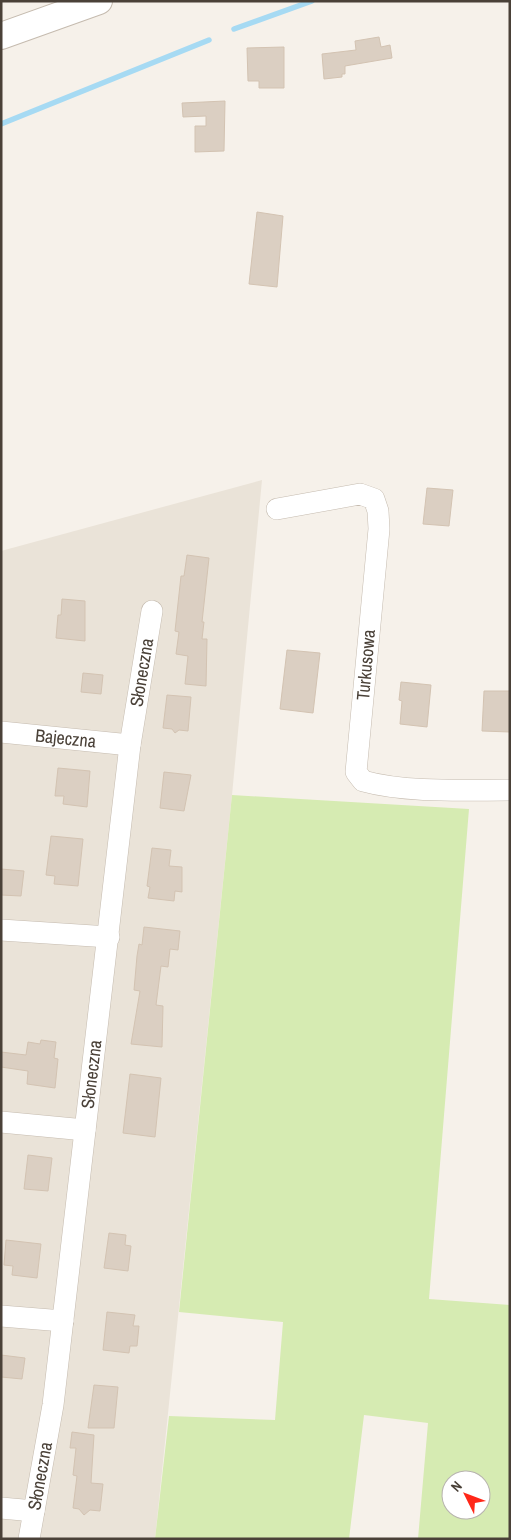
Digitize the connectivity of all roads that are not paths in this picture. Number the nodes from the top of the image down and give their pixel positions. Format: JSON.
{"nodes":[{"id":1,"x":98,"y":1,"type":"edge"},
{"id":2,"x":1,"y":36,"type":"edge"},
{"id":3,"x":277,"y":509,"type":"dead end"},
{"id":4,"x":152,"y":611,"type":"dead end"},
{"id":5,"x":1,"y":732,"type":"edge"},
{"id":6,"x":130,"y":744,"type":"junction"},
{"id":7,"x":510,"y":790,"type":"edge"},
{"id":8,"x":1,"y":930,"type":"edge"},
{"id":9,"x":109,"y":937,"type":"junction"},
{"id":10,"x":1,"y":1122,"type":"edge"},
{"id":11,"x":85,"y":1130,"type":"junction"},
{"id":12,"x":1,"y":1316,"type":"edge"},
{"id":13,"x":63,"y":1321,"type":"junction"},
{"id":14,"x":1,"y":1508,"type":"edge"},
{"id":15,"x":34,"y":1511,"type":"junction"},
{"id":16,"x":29,"y":1539,"type":"edge"}],
"edges":[{"from":1,"to":2,"type":"street"},
{"from":3,"to":7,"type":"street","name":"Turkusowa"},
{"from":4,"to":6,"type":"street","name":"Słoneczna"},
{"from":5,"to":6,"type":"street","name":"Bajeczna"},
{"from":6,"to":9,"type":"street","name":"Słoneczna"},
{"from":8,"to":9,"type":"street"},
{"from":9,"to":11,"type":"street","name":"Słoneczna"},
{"from":10,"to":11,"type":"street"},
{"from":11,"to":13,"type":"street","name":"Słoneczna"},
{"from":12,"to":13,"type":"street"},
{"from":13,"to":15,"type":"street","name":"Słoneczna"},
{"from":14,"to":15,"type":"street"},
{"from":15,"to":16,"type":"street","name":"Słoneczna"}]}
